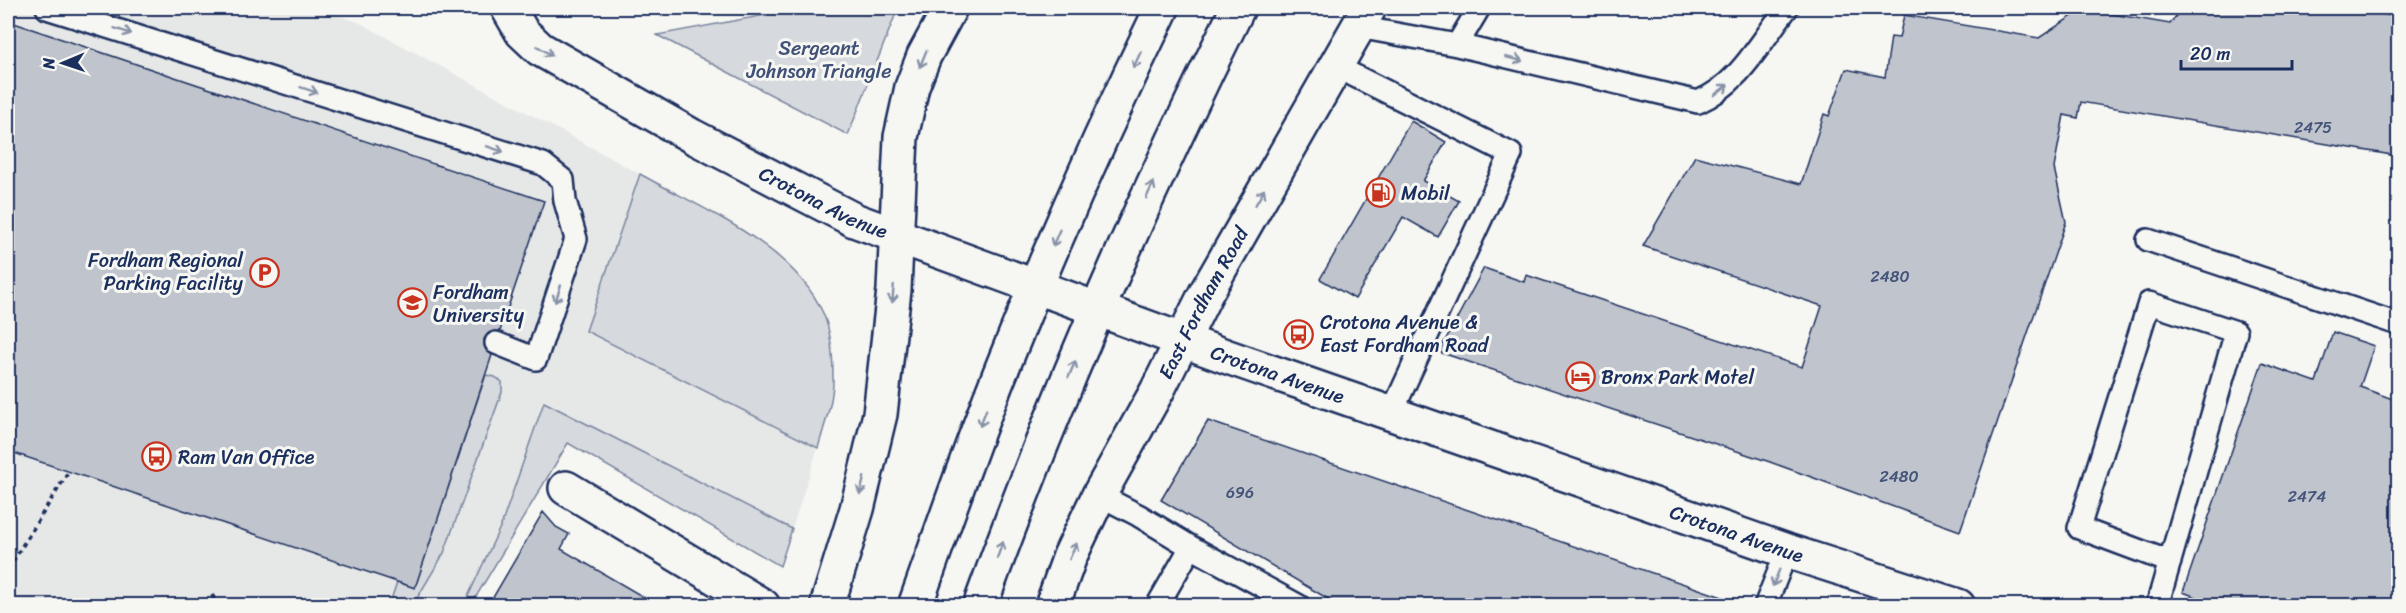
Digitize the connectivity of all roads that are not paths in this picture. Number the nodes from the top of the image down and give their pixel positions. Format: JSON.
{"nodes":[{"id":1,"x":47,"y":8,"type":"edge"},
{"id":2,"x":508,"y":8,"type":"edge"},
{"id":3,"x":950,"y":8,"type":"edge"},
{"id":4,"x":1162,"y":8,"type":"edge"},
{"id":5,"x":1238,"y":8,"type":"edge"},
{"id":6,"x":1479,"y":8,"type":"edge"},
{"id":7,"x":1786,"y":8,"type":"edge"},
{"id":8,"x":1364,"y":17,"type":"edge"},
{"id":9,"x":1457,"y":45,"type":"junction"},
{"id":10,"x":1335,"y":66,"type":"junction"},
{"id":11,"x":896,"y":236,"type":"junction"},
{"id":12,"x":2148,"y":240,"type":"dead end"},
{"id":13,"x":2398,"y":324,"type":"edge"},
{"id":14,"x":1182,"y":341,"type":"junction"},
{"id":15,"x":496,"y":343,"type":"dead end"},
{"id":16,"x":1392,"y":412,"type":"junction"},
{"id":17,"x":566,"y":488,"type":"dead end"},
{"id":18,"x":1099,"y":495,"type":"junction"},
{"id":19,"x":1191,"y":547,"type":"junction"},
{"id":20,"x":1787,"y":551,"type":"junction"},
{"id":21,"x":2169,"y":562,"type":"junction"},
{"id":22,"x":1954,"y":605,"type":"edge"},
{"id":23,"x":763,"y":606,"type":"edge"},
{"id":24,"x":827,"y":606,"type":"edge"},
{"id":25,"x":915,"y":606,"type":"edge"},
{"id":26,"x":980,"y":606,"type":"edge"},
{"id":27,"x":1052,"y":606,"type":"edge"},
{"id":28,"x":1157,"y":606,"type":"edge"},
{"id":29,"x":1299,"y":606,"type":"edge"},
{"id":30,"x":1765,"y":606,"type":"edge"},
{"id":31,"x":2157,"y":606,"type":"edge"}],
"edges":[{"from":1,"to":15,"type":"lane","one_way":true},
{"from":2,"to":11,"type":"street","name":"Crotona Avenue","one_way":true},
{"from":3,"to":11,"type":"street","one_way":true},
{"from":4,"to":25,"type":"street","one_way":true},
{"from":26,"to":5,"type":"street","one_way":true},
{"from":6,"to":9,"type":"lane"},
{"from":9,"to":7,"type":"lane","one_way":true},
{"from":8,"to":9,"type":"lane"},
{"from":8,"to":10,"type":"street","name":"East Fordham Road"},
{"from":14,"to":10,"type":"street","name":"East Fordham Road","one_way":true},
{"from":10,"to":16,"type":"lane"},
{"from":11,"to":14,"type":"street","name":"Crotona Avenue"},
{"from":11,"to":24,"type":"street","one_way":true},
{"from":12,"to":13,"type":"lane"},
{"from":14,"to":16,"type":"street","name":"Crotona Avenue"},
{"from":14,"to":18,"type":"street","name":"East Fordham Road"},
{"from":16,"to":20,"type":"street","name":"Crotona Avenue"},
{"from":17,"to":23,"type":"street"},
{"from":18,"to":19,"type":"lane"},
{"from":27,"to":18,"type":"street","name":"East Fordham Road","one_way":true},
{"from":19,"to":28,"type":"lane"},
{"from":19,"to":29,"type":"lane"},
{"from":20,"to":22,"type":"street","name":"Crotona Avenue"},
{"from":20,"to":30,"type":"lane","one_way":true},
{"from":21,"to":21,"type":"lane"},
{"from":21,"to":31,"type":"lane"}]}
